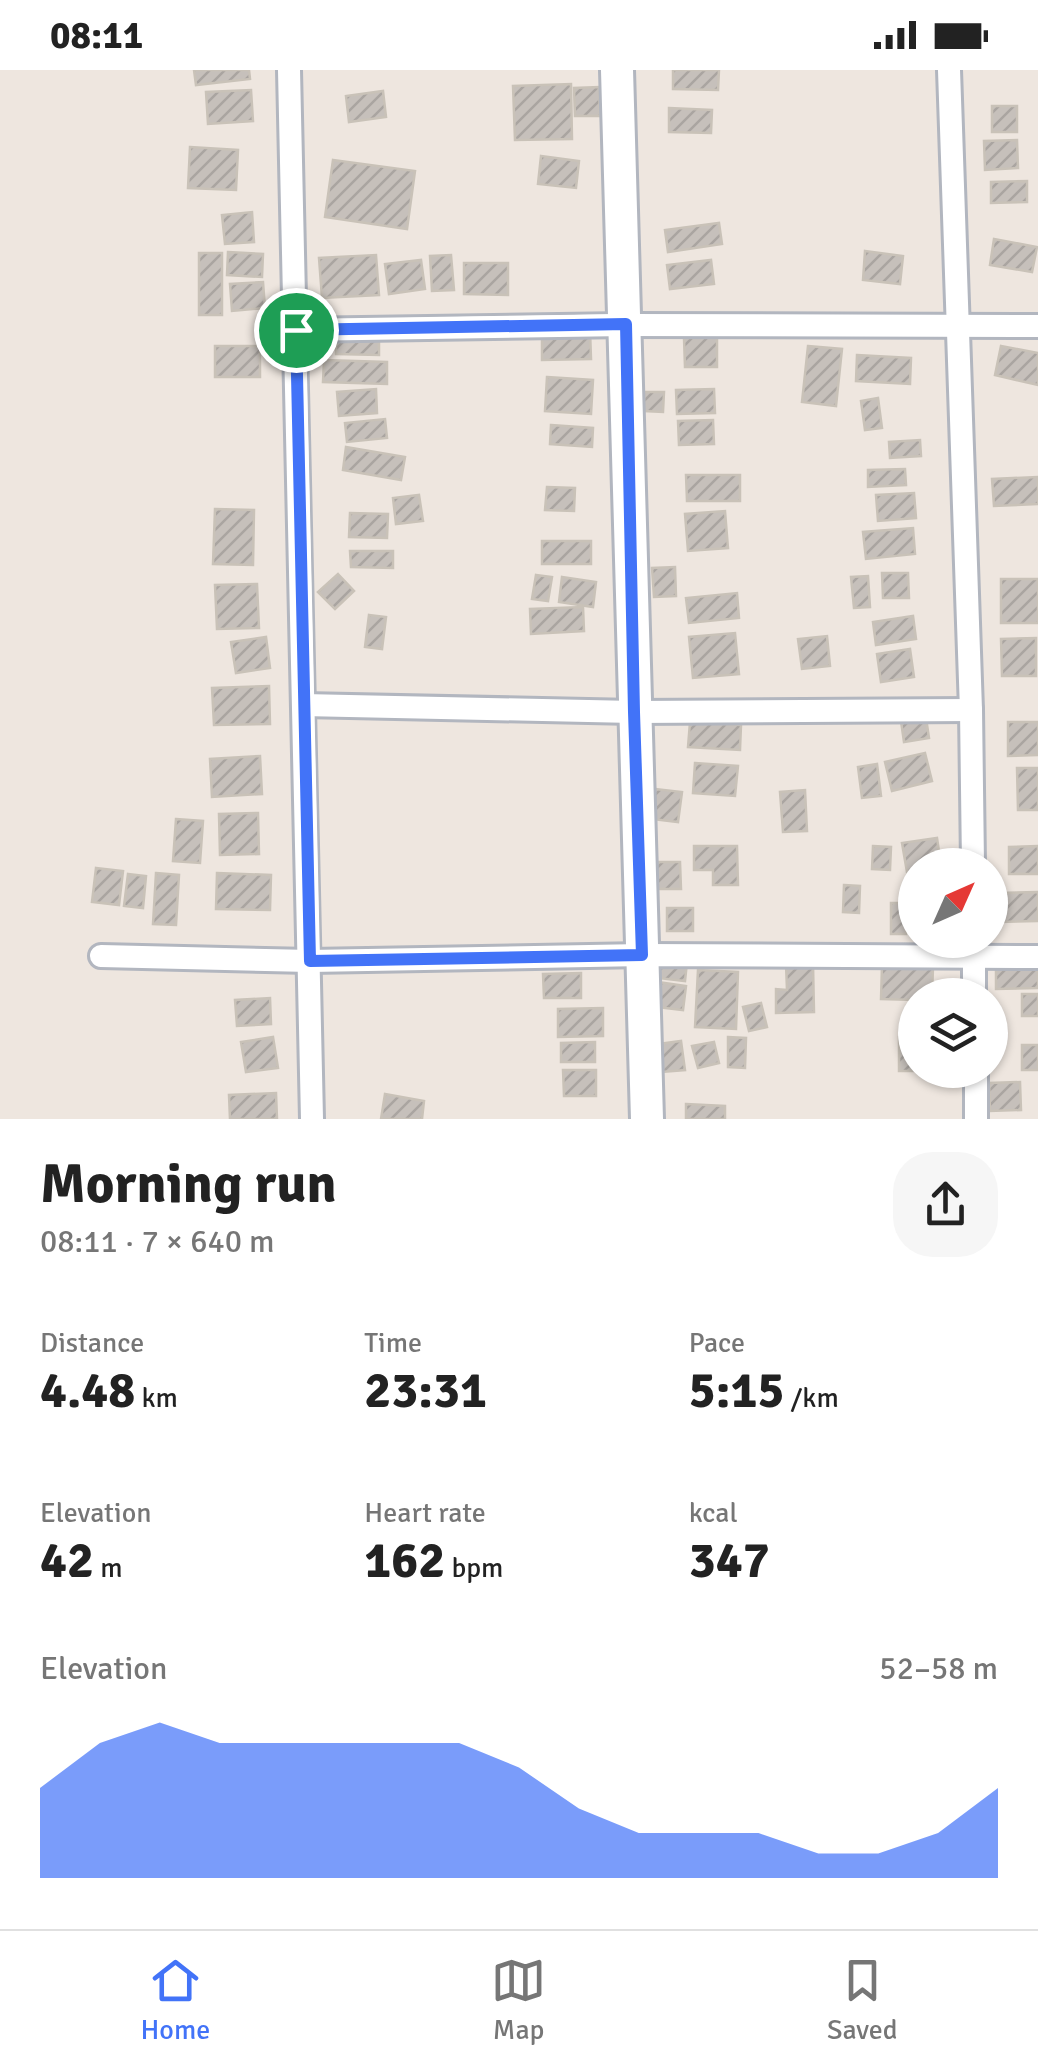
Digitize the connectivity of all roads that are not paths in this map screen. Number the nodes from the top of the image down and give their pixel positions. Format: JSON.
{"nodes":[{"id":1,"x":289,"y":70,"type":"edge"},
{"id":2,"x":618,"y":70,"type":"edge"},
{"id":3,"x":949,"y":70,"type":"edge"},
{"id":4,"x":626,"y":324,"type":"junction"},
{"id":5,"x":958,"y":326,"type":"junction"},
{"id":6,"x":1038,"y":326,"type":"edge"},
{"id":7,"x":296,"y":330,"type":"junction"},
{"id":8,"x":303,"y":706,"type":"junction"},
{"id":9,"x":971,"y":710,"type":"junction"},
{"id":10,"x":634,"y":712,"type":"junction"},
{"id":11,"x":973,"y":848,"type":"edge"},
{"id":12,"x":898,"y":950,"type":"edge"},
{"id":13,"x":1008,"y":953,"type":"edge"},
{"id":14,"x":642,"y":955,"type":"junction"},
{"id":15,"x":101,"y":956,"type":"dead end"},
{"id":16,"x":1038,"y":957,"type":"edge"},
{"id":17,"x":310,"y":961,"type":"junction"},
{"id":18,"x":976,"y":1088,"type":"edge"},
{"id":19,"x":312,"y":1119,"type":"edge"},
{"id":20,"x":647,"y":1119,"type":"edge"},
{"id":21,"x":976,"y":1119,"type":"edge"}],
"edges":[{"from":1,"to":7,"type":"street"},
{"from":2,"to":4,"type":"main road"},
{"from":3,"to":5,"type":"street"},
{"from":4,"to":5,"type":"street"},
{"from":4,"to":7,"type":"street"},
{"from":4,"to":10,"type":"main road"},
{"from":5,"to":6,"type":"street"},
{"from":5,"to":9,"type":"street"},
{"from":7,"to":8,"type":"street"},
{"from":8,"to":10,"type":"street"},
{"from":8,"to":17,"type":"street"},
{"from":9,"to":10,"type":"street"},
{"from":9,"to":11,"type":"street"},
{"from":10,"to":14,"type":"main road"},
{"from":12,"to":14,"type":"street"},
{"from":13,"to":16,"type":"street"},
{"from":14,"to":17,"type":"street"},
{"from":14,"to":20,"type":"main road"},
{"from":15,"to":17,"type":"street"},
{"from":17,"to":19,"type":"street"},
{"from":18,"to":21,"type":"street"}]}
